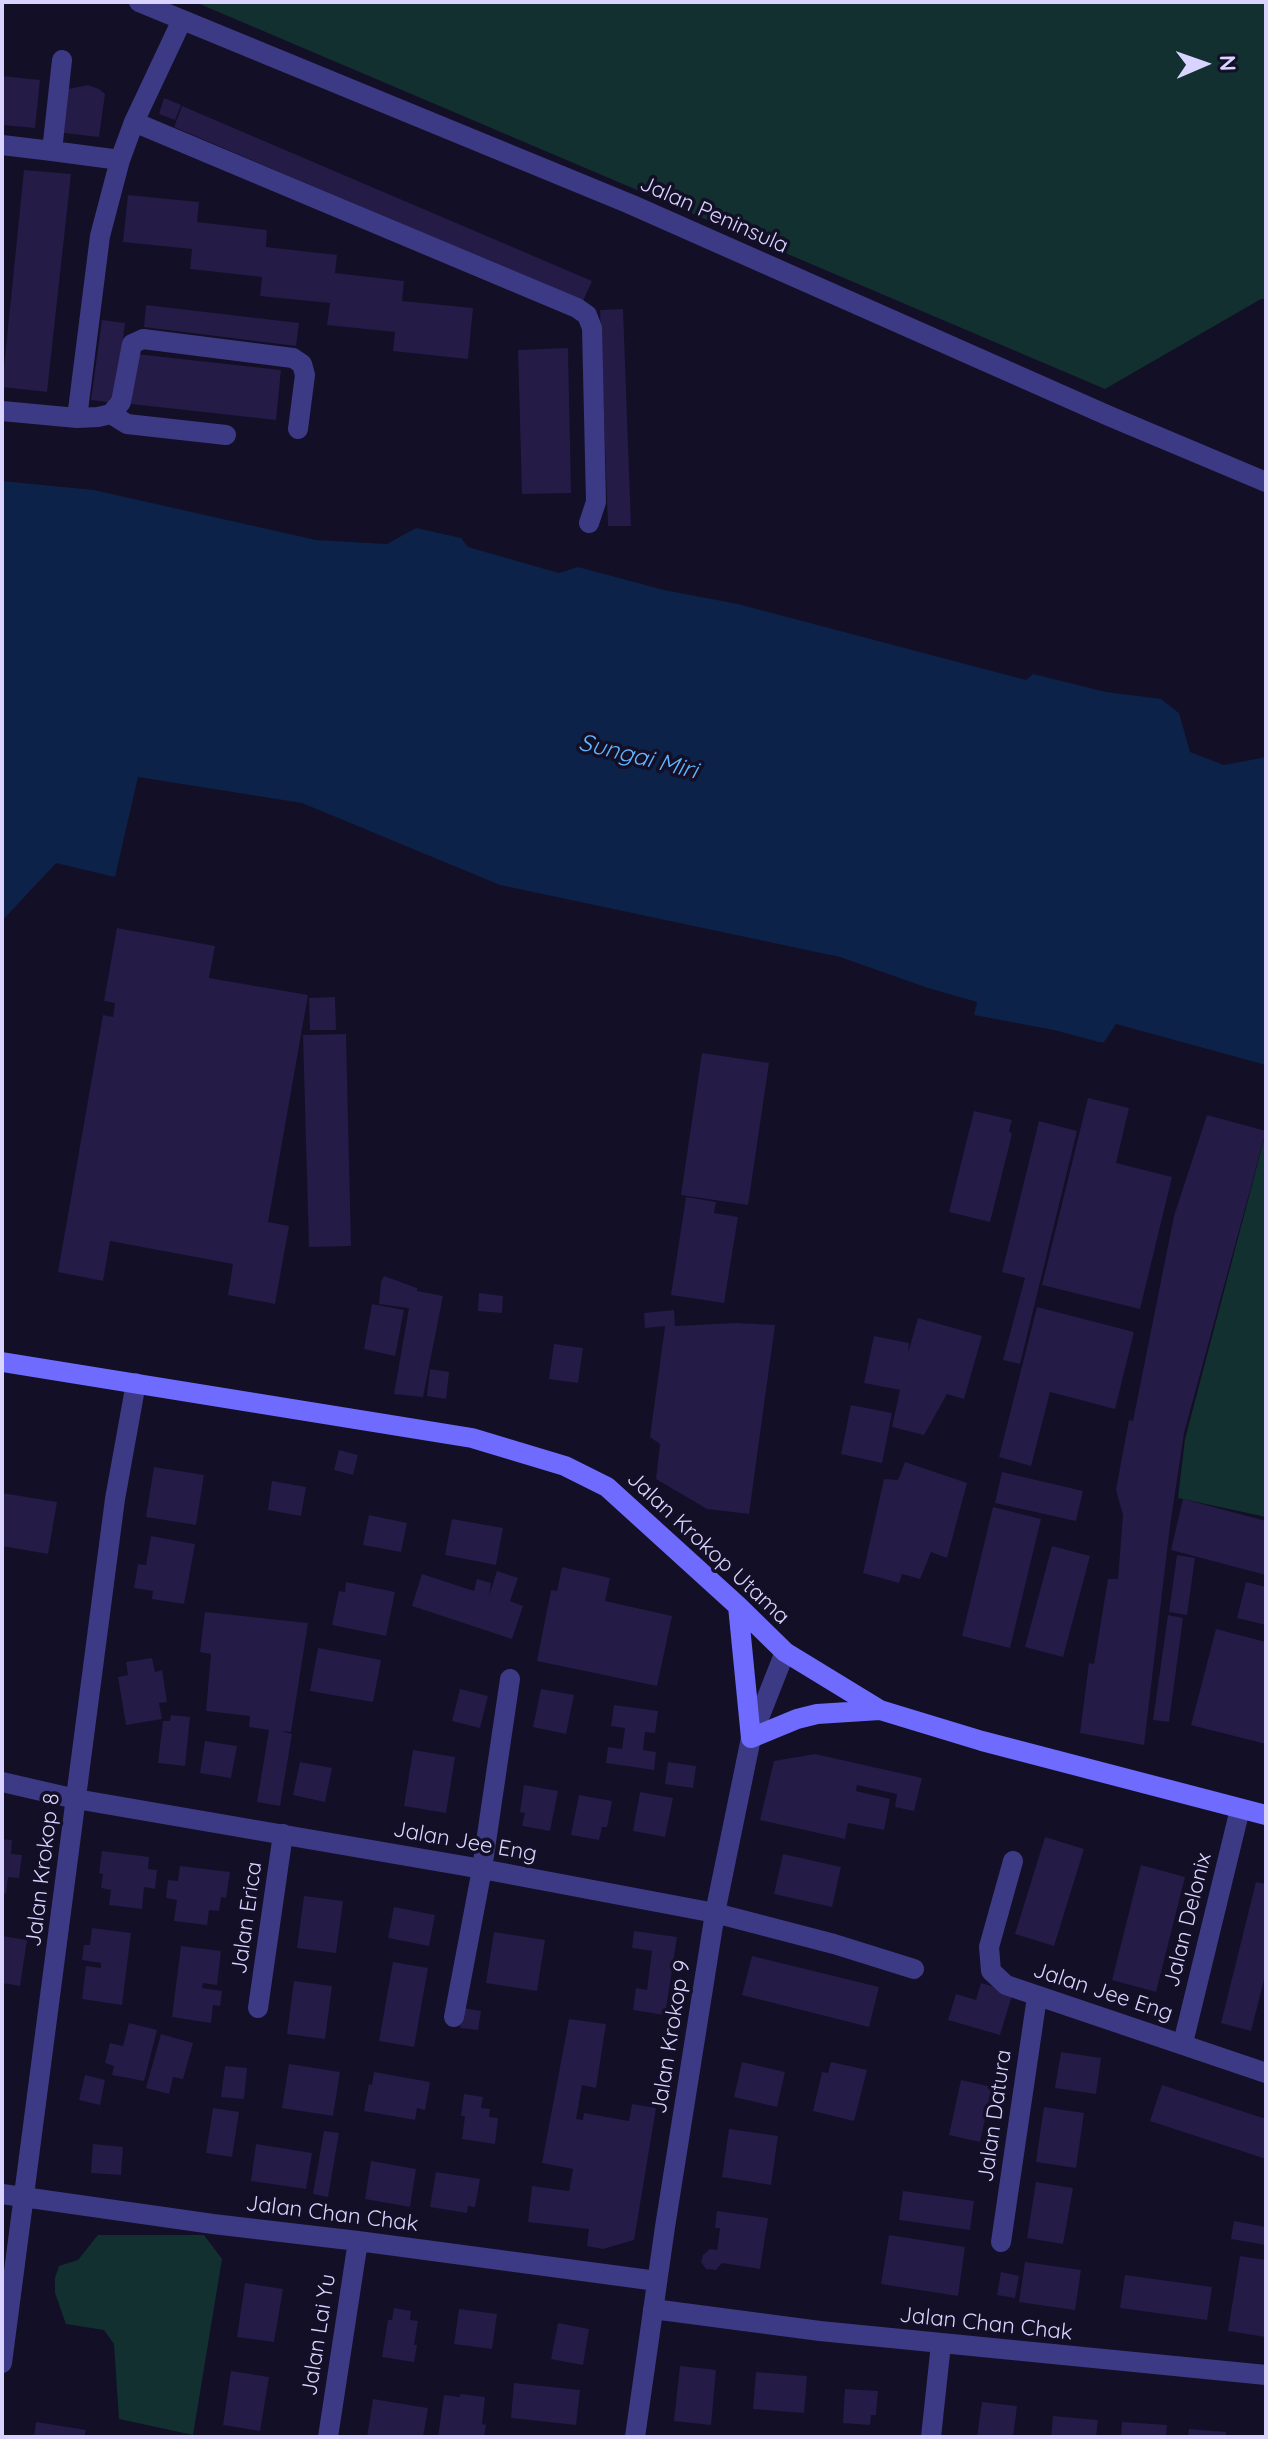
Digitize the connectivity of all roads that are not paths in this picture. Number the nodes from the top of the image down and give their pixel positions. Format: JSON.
{"nodes":[{"id":1,"x":139,"y":2,"type":"edge"},
{"id":2,"x":182,"y":20,"type":"junction"},
{"id":3,"x":62,"y":60,"type":"dead end"},
{"id":4,"x":134,"y":122,"type":"junction"},
{"id":5,"x":2,"y":145,"type":"edge"},
{"id":6,"x":52,"y":151,"type":"junction"},
{"id":7,"x":120,"y":160,"type":"junction"},
{"id":8,"x":2,"y":411,"type":"edge"},
{"id":9,"x":111,"y":414,"type":"junction"},
{"id":10,"x":77,"y":418,"type":"junction"},
{"id":11,"x":298,"y":429,"type":"dead end"},
{"id":12,"x":226,"y":435,"type":"dead end"},
{"id":13,"x":1266,"y":482,"type":"edge"},
{"id":14,"x":589,"y":523,"type":"dead end"},
{"id":15,"x":2,"y":1362,"type":"edge"},
{"id":16,"x":136,"y":1383,"type":"junction"},
{"id":17,"x":738,"y":1606,"type":"junction"},
{"id":18,"x":785,"y":1652,"type":"junction"},
{"id":19,"x":510,"y":1679,"type":"dead end"},
{"id":20,"x":880,"y":1710,"type":"junction"},
{"id":21,"x":751,"y":1738,"type":"junction"},
{"id":22,"x":2,"y":1782,"type":"edge"},
{"id":23,"x":76,"y":1799,"type":"junction"},
{"id":24,"x":1240,"y":1809,"type":"junction"},
{"id":25,"x":1266,"y":1815,"type":"edge"},
{"id":26,"x":283,"y":1834,"type":"junction"},
{"id":27,"x":1013,"y":1861,"type":"dead end"},
{"id":28,"x":482,"y":1869,"type":"junction"},
{"id":29,"x":715,"y":1913,"type":"junction"},
{"id":30,"x":914,"y":1969,"type":"dead end"},
{"id":31,"x":1037,"y":1997,"type":"junction"},
{"id":32,"x":258,"y":2008,"type":"dead end"},
{"id":33,"x":454,"y":2017,"type":"dead end"},
{"id":34,"x":1183,"y":2043,"type":"junction"},
{"id":35,"x":1266,"y":2073,"type":"edge"},
{"id":36,"x":2,"y":2194,"type":"edge"},
{"id":37,"x":25,"y":2196,"type":"junction"},
{"id":38,"x":358,"y":2241,"type":"junction"},
{"id":39,"x":1001,"y":2242,"type":"dead end"},
{"id":40,"x":657,"y":2281,"type":"junction"},
{"id":41,"x":653,"y":2309,"type":"junction"},
{"id":42,"x":941,"y":2344,"type":"junction"},
{"id":43,"x":2,"y":2363,"type":"edge"},
{"id":44,"x":1266,"y":2375,"type":"edge"},
{"id":45,"x":328,"y":2437,"type":"edge"},
{"id":46,"x":635,"y":2437,"type":"edge"},
{"id":47,"x":931,"y":2437,"type":"edge"}],
"edges":[{"from":1,"to":2,"type":"street","name":"Jalan Peninsula"},
{"from":2,"to":4,"type":"street"},
{"from":2,"to":13,"type":"street","name":"Jalan Peninsula"},
{"from":3,"to":6,"type":"street"},
{"from":4,"to":7,"type":"street"},
{"from":4,"to":14,"type":"street"},
{"from":5,"to":6,"type":"street"},
{"from":6,"to":7,"type":"street"},
{"from":7,"to":10,"type":"street"},
{"from":8,"to":10,"type":"street"},
{"from":9,"to":10,"type":"street"},
{"from":9,"to":11,"type":"street"},
{"from":9,"to":12,"type":"street"},
{"from":15,"to":16,"type":"street","name":"Jalan Krokop Utama"},
{"from":16,"to":17,"type":"street","name":"Jalan Krokop Utama"},
{"from":16,"to":23,"type":"street","name":"Jalan Krokop 8"},
{"from":17,"to":18,"type":"street","name":"Jalan Krokop Utama"},
{"from":17,"to":21,"type":"street"},
{"from":18,"to":20,"type":"street","name":"Jalan Krokop Utama"},
{"from":18,"to":21,"type":"street","name":"Jalan Krokop 9"},
{"from":19,"to":28,"type":"street"},
{"from":20,"to":21,"type":"street"},
{"from":20,"to":24,"type":"street","name":"Jalan Krokop Utama"},
{"from":21,"to":29,"type":"street","name":"Jalan Krokop 9"},
{"from":22,"to":23,"type":"street","name":"Jalan Jee Eng"},
{"from":23,"to":26,"type":"street","name":"Jalan Jee Eng"},
{"from":23,"to":37,"type":"street","name":"Jalan Krokop 8"},
{"from":24,"to":25,"type":"street","name":"Jalan Krokop Utama"},
{"from":24,"to":34,"type":"street","name":"Jalan Delonix"},
{"from":26,"to":28,"type":"street","name":"Jalan Jee Eng"},
{"from":26,"to":32,"type":"street","name":"Jalan Erica"},
{"from":27,"to":31,"type":"street","name":"Jalan Jee Eng"},
{"from":28,"to":29,"type":"street","name":"Jalan Jee Eng"},
{"from":28,"to":33,"type":"street"},
{"from":29,"to":30,"type":"street","name":"Jalan Jee Eng"},
{"from":29,"to":40,"type":"street","name":"Jalan Krokop 9"},
{"from":31,"to":34,"type":"street","name":"Jalan Jee Eng"},
{"from":31,"to":39,"type":"street","name":"Jalan Datura"},
{"from":34,"to":35,"type":"street","name":"Jalan Jee Eng"},
{"from":36,"to":37,"type":"street","name":"Jalan Chan Chak"},
{"from":37,"to":38,"type":"street","name":"Jalan Chan Chak"},
{"from":37,"to":43,"type":"street","name":"Jalan Krokop 8"},
{"from":38,"to":40,"type":"street","name":"Jalan Chan Chak"},
{"from":38,"to":45,"type":"street","name":"Jalan Lai Yu"},
{"from":40,"to":41,"type":"street","name":"Jalan Krokop 9"},
{"from":41,"to":42,"type":"street","name":"Jalan Chan Chak"},
{"from":41,"to":46,"type":"street","name":"Jalan Krokop 9"},
{"from":42,"to":44,"type":"street","name":"Jalan Chan Chak"},
{"from":42,"to":47,"type":"street"}]}
